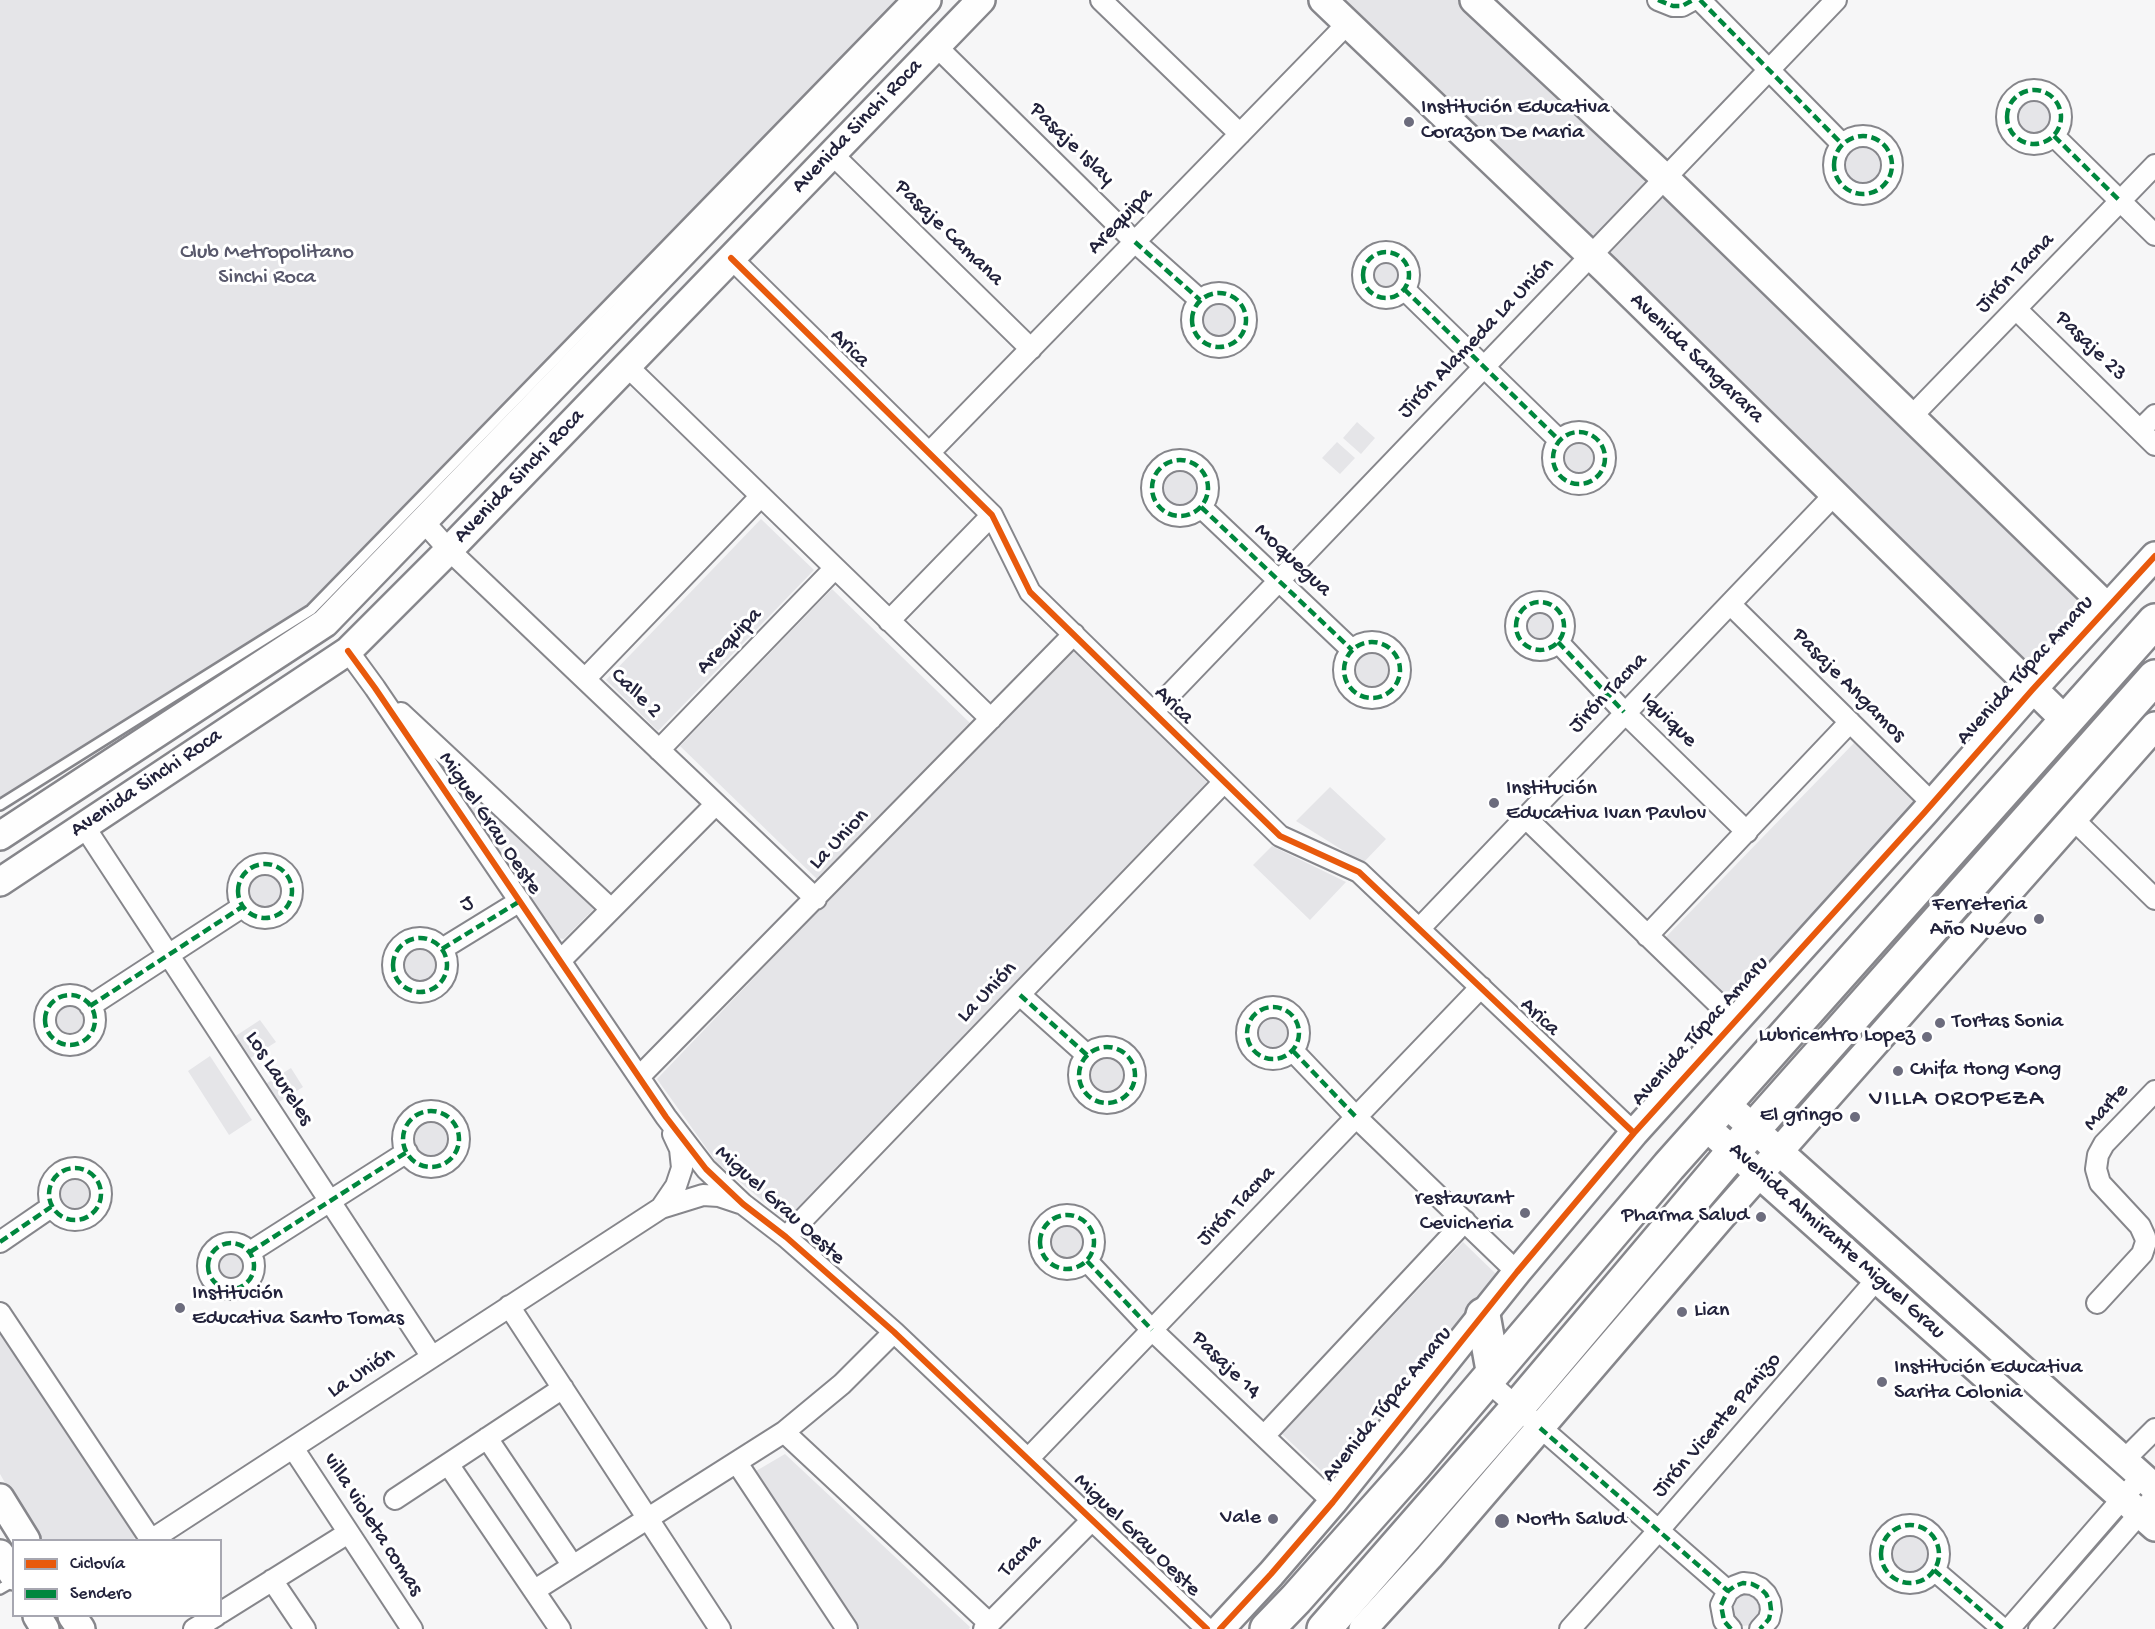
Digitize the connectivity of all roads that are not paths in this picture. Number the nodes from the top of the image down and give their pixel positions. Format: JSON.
{"nodes":[{"id":1,"x":905,"y":0,"type":"edge"},
{"id":2,"x":927,"y":0,"type":"edge"},
{"id":3,"x":981,"y":0,"type":"edge"},
{"id":4,"x":1101,"y":0,"type":"edge"},
{"id":5,"x":1323,"y":0,"type":"edge"},
{"id":6,"x":1474,"y":0,"type":"edge"},
{"id":7,"x":1658,"y":0,"type":"edge"},
{"id":8,"x":1693,"y":0,"type":"edge"},
{"id":9,"x":1700,"y":0,"type":"edge"},
{"id":10,"x":1836,"y":0,"type":"edge"},
{"id":11,"x":1347,"y":24,"type":"junction"},
{"id":12,"x":936,"y":46,"type":"junction"},
{"id":13,"x":1769,"y":71,"type":"junction"},
{"id":14,"x":844,"y":74,"type":"junction"},
{"id":15,"x":1240,"y":134,"type":"junction"},
{"id":16,"x":2054,"y":136,"type":"dead end"},
{"id":17,"x":1842,"y":144,"type":"dead end"},
{"id":18,"x":832,"y":154,"type":"junction"},
{"id":19,"x":2155,"y":165,"type":"edge"},
{"id":20,"x":1665,"y":178,"type":"junction"},
{"id":21,"x":2120,"y":201,"type":"junction"},
{"id":22,"x":2155,"y":236,"type":"edge"},
{"id":23,"x":1135,"y":242,"type":"junction"},
{"id":24,"x":1591,"y":255,"type":"junction"},
{"id":25,"x":731,"y":258,"type":"junction"},
{"id":26,"x":1404,"y":290,"type":"dead end"},
{"id":27,"x":1200,"y":300,"type":"dead end"},
{"id":28,"x":2016,"y":309,"type":"junction"},
{"id":29,"x":1031,"y":349,"type":"junction"},
{"id":30,"x":627,"y":366,"type":"junction"},
{"id":31,"x":1484,"y":366,"type":"junction"},
{"id":32,"x":2155,"y":414,"type":"edge"},
{"id":33,"x":1911,"y":417,"type":"junction"},
{"id":34,"x":2140,"y":430,"type":"junction"},
{"id":35,"x":1559,"y":440,"type":"dead end"},
{"id":36,"x":2155,"y":445,"type":"edge"},
{"id":37,"x":929,"y":453,"type":"junction"},
{"id":38,"x":1835,"y":494,"type":"junction"},
{"id":39,"x":761,"y":496,"type":"junction"},
{"id":40,"x":1201,"y":507,"type":"dead end"},
{"id":41,"x":992,"y":515,"type":"junction"},
{"id":42,"x":423,"y":521,"type":"junction"},
{"id":43,"x":449,"y":550,"type":"junction"},
{"id":44,"x":2155,"y":556,"type":"edge"},
{"id":45,"x":835,"y":568,"type":"junction"},
{"id":46,"x":1278,"y":581,"type":"junction"},
{"id":47,"x":1730,"y":604,"type":"junction"},
{"id":48,"x":2108,"y":607,"type":"junction"},
{"id":49,"x":890,"y":621,"type":"junction"},
{"id":50,"x":2155,"y":621,"type":"edge"},
{"id":51,"x":1074,"y":634,"type":"junction"},
{"id":52,"x":1558,"y":642,"type":"dead end"},
{"id":53,"x":1352,"y":650,"type":"dead end"},
{"id":54,"x":348,"y":651,"type":"junction"},
{"id":55,"x":2155,"y":677,"type":"edge"},
{"id":56,"x":585,"y":679,"type":"junction"},
{"id":57,"x":375,"y":688,"type":"junction"},
{"id":58,"x":2033,"y":689,"type":"junction"},
{"id":59,"x":1153,"y":712,"type":"junction"},
{"id":60,"x":1624,"y":712,"type":"junction"},
{"id":61,"x":991,"y":718,"type":"junction"},
{"id":62,"x":2066,"y":721,"type":"junction"},
{"id":63,"x":1850,"y":722,"type":"junction"},
{"id":64,"x":2155,"y":726,"type":"edge"},
{"id":65,"x":659,"y":750,"type":"junction"},
{"id":66,"x":1224,"y":782,"type":"junction"},
{"id":67,"x":1932,"y":803,"type":"junction"},
{"id":68,"x":716,"y":804,"type":"junction"},
{"id":69,"x":0,"y":805,"type":"edge"},
{"id":70,"x":1525,"y":818,"type":"junction"},
{"id":71,"x":2072,"y":818,"type":"junction"},
{"id":72,"x":84,"y":826,"type":"junction"},
{"id":73,"x":1747,"y":832,"type":"junction"},
{"id":74,"x":0,"y":836,"type":"edge"},
{"id":75,"x":0,"y":882,"type":"edge"},
{"id":76,"x":816,"y":899,"type":"junction"},
{"id":77,"x":2155,"y":899,"type":"edge"},
{"id":78,"x":520,"y":901,"type":"junction"},
{"id":79,"x":242,"y":907,"type":"dead end"},
{"id":80,"x":611,"y":909,"type":"junction"},
{"id":81,"x":1419,"y":928,"type":"junction"},
{"id":82,"x":1647,"y":936,"type":"junction"},
{"id":83,"x":442,"y":949,"type":"dead end"},
{"id":84,"x":169,"y":956,"type":"junction"},
{"id":85,"x":560,"y":961,"type":"junction"},
{"id":86,"x":1480,"y":987,"type":"junction"},
{"id":87,"x":1020,"y":994,"type":"junction"},
{"id":88,"x":90,"y":1006,"type":"dead end"},
{"id":89,"x":1736,"y":1022,"type":"junction"},
{"id":90,"x":1293,"y":1051,"type":"dead end"},
{"id":91,"x":1087,"y":1055,"type":"dead end"},
{"id":92,"x":639,"y":1077,"type":"junction"},
{"id":93,"x":2155,"y":1091,"type":"edge"},
{"id":94,"x":1715,"y":1114,"type":"junction"},
{"id":95,"x":1356,"y":1117,"type":"junction"},
{"id":96,"x":666,"y":1118,"type":"junction"},
{"id":97,"x":1634,"y":1133,"type":"junction"},
{"id":98,"x":1745,"y":1140,"type":"junction"},
{"id":99,"x":1780,"y":1151,"type":"junction"},
{"id":100,"x":407,"y":1152,"type":"dead end"},
{"id":101,"x":1759,"y":1173,"type":"junction"},
{"id":102,"x":330,"y":1202,"type":"junction"},
{"id":103,"x":742,"y":1204,"type":"junction"},
{"id":104,"x":51,"y":1207,"type":"dead end"},
{"id":105,"x":661,"y":1208,"type":"junction"},
{"id":106,"x":1465,"y":1221,"type":"junction"},
{"id":107,"x":786,"y":1237,"type":"junction"},
{"id":108,"x":0,"y":1242,"type":"edge"},
{"id":109,"x":250,"y":1252,"type":"dead end"},
{"id":110,"x":1087,"y":1261,"type":"dead end"},
{"id":111,"x":1517,"y":1272,"type":"junction"},
{"id":112,"x":1877,"y":1279,"type":"junction"},
{"id":113,"x":2097,"y":1303,"type":"dead end"},
{"id":114,"x":509,"y":1306,"type":"junction"},
{"id":115,"x":0,"y":1313,"type":"edge"},
{"id":116,"x":1483,"y":1315,"type":"junction"},
{"id":117,"x":1152,"y":1330,"type":"junction"},
{"id":118,"x":894,"y":1332,"type":"junction"},
{"id":119,"x":432,"y":1357,"type":"junction"},
{"id":120,"x":1490,"y":1375,"type":"junction"},
{"id":121,"x":563,"y":1388,"type":"junction"},
{"id":122,"x":1528,"y":1418,"type":"junction"},
{"id":123,"x":2155,"y":1429,"type":"edge"},
{"id":124,"x":784,"y":1432,"type":"junction"},
{"id":125,"x":1264,"y":1436,"type":"junction"},
{"id":126,"x":487,"y":1438,"type":"junction"},
{"id":127,"x":293,"y":1448,"type":"junction"},
{"id":128,"x":1028,"y":1459,"type":"junction"},
{"id":129,"x":737,"y":1463,"type":"junction"},
{"id":130,"x":448,"y":1464,"type":"junction"},
{"id":131,"x":2142,"y":1494,"type":"edge"},
{"id":132,"x":0,"y":1498,"type":"edge"},
{"id":133,"x":394,"y":1499,"type":"dead end"},
{"id":134,"x":1333,"y":1502,"type":"junction"},
{"id":135,"x":648,"y":1519,"type":"junction"},
{"id":136,"x":1092,"y":1520,"type":"junction"},
{"id":137,"x":1658,"y":1531,"type":"junction"},
{"id":138,"x":348,"y":1533,"type":"junction"},
{"id":139,"x":25,"y":1539,"type":"edge"},
{"id":140,"x":150,"y":1539,"type":"edge"},
{"id":141,"x":153,"y":1539,"type":"edge"},
{"id":142,"x":0,"y":1554,"type":"edge"},
{"id":143,"x":573,"y":1566,"type":"junction"},
{"id":144,"x":1934,"y":1570,"type":"dead end"},
{"id":145,"x":12,"y":1573,"type":"edge"},
{"id":146,"x":272,"y":1580,"type":"junction"},
{"id":147,"x":535,"y":1590,"type":"junction"},
{"id":148,"x":1728,"y":1591,"type":"junction"},
{"id":149,"x":222,"y":1612,"type":"edge"},
{"id":150,"x":214,"y":1617,"type":"edge"},
{"id":151,"x":986,"y":1626,"type":"edge"},
{"id":152,"x":197,"y":1628,"type":"edge"},
{"id":153,"x":305,"y":1629,"type":"edge"},
{"id":154,"x":412,"y":1629,"type":"edge"},
{"id":155,"x":560,"y":1629,"type":"edge"},
{"id":156,"x":720,"y":1629,"type":"edge"},
{"id":157,"x":847,"y":1629,"type":"edge"},
{"id":158,"x":1207,"y":1629,"type":"edge"},
{"id":159,"x":1220,"y":1629,"type":"edge"},
{"id":160,"x":1266,"y":1629,"type":"edge"},
{"id":161,"x":1324,"y":1629,"type":"edge"},
{"id":162,"x":1364,"y":1629,"type":"edge"},
{"id":163,"x":1570,"y":1629,"type":"edge"},
{"id":164,"x":1731,"y":1629,"type":"edge"},
{"id":165,"x":1760,"y":1629,"type":"edge"},
{"id":166,"x":2003,"y":1629,"type":"edge"},
{"id":167,"x":2009,"y":1629,"type":"edge"},
{"id":168,"x":2039,"y":1629,"type":"edge"}],
"edges":[{"from":1,"to":14,"type":"lane"},
{"from":2,"to":14,"type":"street","name":"Avenida Sinchi Roca"},
{"from":3,"to":12,"type":"street","name":"Avenida Sinchi Roca"},
{"from":4,"to":15,"type":"street"},
{"from":5,"to":11,"type":"street","name":"Avenida Sangarara"},
{"from":6,"to":20,"type":"street"},
{"from":7,"to":8,"type":"street"},
{"from":9,"to":13,"type":"street"},
{"from":10,"to":13,"type":"street","name":"Jirón Alameda La Unión"},
{"from":11,"to":15,"type":"street","name":"Arequipa"},
{"from":11,"to":24,"type":"street","name":"Avenida Sangarara"},
{"from":12,"to":18,"type":"street","name":"Avenida Sinchi Roca"},
{"from":12,"to":23,"type":"street","name":"Pasaje Islay"},
{"from":13,"to":17,"type":"street"},
{"from":13,"to":20,"type":"street","name":"Jirón Alameda La Unión"},
{"from":14,"to":42,"type":"street","name":"Avenida Sinchi Roca"},
{"from":14,"to":69,"type":"lane"},
{"from":15,"to":23,"type":"street","name":"Arequipa"},
{"from":16,"to":21,"type":"street"},
{"from":18,"to":25,"type":"street","name":"Avenida Sinchi Roca"},
{"from":18,"to":29,"type":"street","name":"Pasaje Camana"},
{"from":19,"to":21,"type":"street","name":"Jirón Tacna"},
{"from":20,"to":24,"type":"street","name":"Jirón Alameda La Unión"},
{"from":20,"to":33,"type":"street"},
{"from":21,"to":22,"type":"street"},
{"from":21,"to":28,"type":"street","name":"Jirón Tacna"},
{"from":23,"to":27,"type":"street","name":"Pasaje Islay"},
{"from":23,"to":29,"type":"street","name":"Arequipa"},
{"from":24,"to":31,"type":"street","name":"Jirón Alameda La Unión"},
{"from":24,"to":38,"type":"street","name":"Avenida Sangarara"},
{"from":25,"to":30,"type":"street","name":"Avenida Sinchi Roca"},
{"from":25,"to":37,"type":"street","name":"Arica"},
{"from":26,"to":31,"type":"street"},
{"from":28,"to":33,"type":"street","name":"Jirón Tacna"},
{"from":28,"to":34,"type":"street","name":"Pasaje 23"},
{"from":29,"to":37,"type":"street","name":"Arequipa"},
{"from":30,"to":39,"type":"street"},
{"from":30,"to":43,"type":"street","name":"Avenida Sinchi Roca"},
{"from":31,"to":35,"type":"street"},
{"from":31,"to":46,"type":"street","name":"Jirón Alameda La Unión"},
{"from":32,"to":34,"type":"street"},
{"from":33,"to":48,"type":"street"},
{"from":34,"to":36,"type":"street","name":"Pasaje 23"},
{"from":37,"to":41,"type":"street","name":"Arica"},
{"from":38,"to":47,"type":"street","name":"Jirón Tacna"},
{"from":38,"to":58,"type":"street","name":"Avenida Sangarara"},
{"from":39,"to":45,"type":"street"},
{"from":39,"to":56,"type":"street"},
{"from":40,"to":46,"type":"street","name":"Moquegua"},
{"from":41,"to":49,"type":"street"},
{"from":41,"to":51,"type":"street","name":"Arica"},
{"from":42,"to":43,"type":"street","name":"Calle 2"},
{"from":42,"to":74,"type":"street","name":"Avenida Sinchi Roca"},
{"from":43,"to":54,"type":"street","name":"Avenida Sinchi Roca"},
{"from":43,"to":56,"type":"street","name":"Calle 2"},
{"from":44,"to":48,"type":"street","name":"Avenida Túpac Amaru"},
{"from":45,"to":49,"type":"street"},
{"from":45,"to":65,"type":"street","name":"Arequipa"},
{"from":46,"to":53,"type":"street","name":"Moquegua"},
{"from":46,"to":59,"type":"street","name":"Jirón Alameda La Unión"},
{"from":47,"to":60,"type":"street","name":"Jirón Tacna"},
{"from":47,"to":63,"type":"street","name":"Pasaje Angamos"},
{"from":48,"to":58,"type":"street","name":"Avenida Túpac Amaru"},
{"from":49,"to":61,"type":"street"},
{"from":50,"to":62,"type":"highway"},
{"from":51,"to":59,"type":"street","name":"Arica"},
{"from":51,"to":61,"type":"street","name":"La Union"},
{"from":52,"to":60,"type":"street","name":"Iquique"},
{"from":54,"to":57,"type":"street","name":"Miguel Grau Oeste"},
{"from":54,"to":72,"type":"street","name":"Avenida Sinchi Roca"},
{"from":55,"to":98,"type":"highway"},
{"from":56,"to":65,"type":"street","name":"Calle 2"},
{"from":57,"to":78,"type":"street","name":"Miguel Grau Oeste"},
{"from":57,"to":80,"type":"street"},
{"from":58,"to":62,"type":"street","name":"Avenida Sangarara"},
{"from":58,"to":67,"type":"street","name":"Avenida Túpac Amaru"},
{"from":59,"to":66,"type":"street","name":"Arica"},
{"from":60,"to":70,"type":"street","name":"Jirón Tacna"},
{"from":60,"to":73,"type":"street","name":"Iquique"},
{"from":61,"to":76,"type":"street","name":"La Union"},
{"from":62,"to":94,"type":"highway"},
{"from":63,"to":67,"type":"street","name":"Pasaje Angamos"},
{"from":63,"to":73,"type":"street"},
{"from":64,"to":71,"type":"street"},
{"from":65,"to":68,"type":"street","name":"Calle 2"},
{"from":66,"to":81,"type":"street","name":"Arica"},
{"from":66,"to":87,"type":"street","name":"La Unión"},
{"from":67,"to":89,"type":"street","name":"Avenida Túpac Amaru"},
{"from":68,"to":76,"type":"street","name":"Calle 2"},
{"from":68,"to":80,"type":"street"},
{"from":70,"to":81,"type":"street","name":"Jirón Tacna"},
{"from":70,"to":82,"type":"street"},
{"from":71,"to":77,"type":"street"},
{"from":71,"to":99,"type":"street"},
{"from":72,"to":75,"type":"street","name":"Avenida Sinchi Roca"},
{"from":72,"to":84,"type":"street","name":"Los Laureles"},
{"from":73,"to":82,"type":"street"},
{"from":76,"to":92,"type":"street","name":"La Union"},
{"from":78,"to":83,"type":"street","name":"J"},
{"from":78,"to":85,"type":"street","name":"Miguel Grau Oeste"},
{"from":79,"to":84,"type":"street"},
{"from":80,"to":85,"type":"street"},
{"from":81,"to":86,"type":"street","name":"Arica"},
{"from":82,"to":89,"type":"street"},
{"from":84,"to":88,"type":"street"},
{"from":84,"to":102,"type":"street","name":"Los Laureles"},
{"from":85,"to":92,"type":"street","name":"Miguel Grau Oeste"},
{"from":86,"to":95,"type":"street","name":"Jirón Tacna"},
{"from":86,"to":97,"type":"street","name":"Arica"},
{"from":87,"to":91,"type":"street"},
{"from":87,"to":107,"type":"street","name":"La Unión"},
{"from":89,"to":97,"type":"street","name":"Avenida Túpac Amaru"},
{"from":90,"to":95,"type":"street"},
{"from":92,"to":96,"type":"street","name":"Miguel Grau Oeste"},
{"from":93,"to":113,"type":"street","name":"Marte"},
{"from":94,"to":98,"type":"street","name":"Avenida Almirante Miguel Grau"},
{"from":94,"to":120,"type":"highway"},
{"from":95,"to":106,"type":"street"},
{"from":95,"to":117,"type":"street","name":"Jirón Tacna"},
{"from":96,"to":103,"type":"street","name":"Miguel Grau Oeste"},
{"from":96,"to":105,"type":"street","name":"La Unión"},
{"from":97,"to":111,"type":"street","name":"Avenida Túpac Amaru"},
{"from":98,"to":99,"type":"street","name":"Avenida Almirante Miguel Grau"},
{"from":98,"to":101,"type":"street","name":"Avenida Almirante Miguel Grau"},
{"from":98,"to":122,"type":"highway"},
{"from":99,"to":101,"type":"street"},
{"from":99,"to":131,"type":"street","name":"Avenida Almirante Miguel Grau"},
{"from":100,"to":102,"type":"street"},
{"from":101,"to":112,"type":"street","name":"Avenida Almirante Miguel Grau"},
{"from":101,"to":122,"type":"street"},
{"from":102,"to":109,"type":"street"},
{"from":102,"to":119,"type":"street","name":"Los Laureles"},
{"from":103,"to":105,"type":"street","name":"La Unión"},
{"from":103,"to":107,"type":"street","name":"Miguel Grau Oeste"},
{"from":104,"to":108,"type":"street"},
{"from":105,"to":114,"type":"street","name":"La Unión"},
{"from":106,"to":111,"type":"street"},
{"from":106,"to":125,"type":"street"},
{"from":107,"to":118,"type":"street","name":"Miguel Grau Oeste"},
{"from":110,"to":117,"type":"street","name":"Pasaje 14"},
{"from":111,"to":116,"type":"street","name":"Avenida Túpac Amaru"},
{"from":112,"to":131,"type":"street","name":"Avenida Almirante Miguel Grau"},
{"from":112,"to":137,"type":"street","name":"Jirón Vicente Panizo"},
{"from":114,"to":119,"type":"street","name":"La Unión"},
{"from":114,"to":121,"type":"street"},
{"from":115,"to":140,"type":"street"},
{"from":116,"to":120,"type":"highway"},
{"from":116,"to":134,"type":"street","name":"Avenida Túpac Amaru"},
{"from":117,"to":125,"type":"street","name":"Pasaje 14"},
{"from":117,"to":128,"type":"street","name":"Jirón Tacna"},
{"from":118,"to":124,"type":"street"},
{"from":118,"to":128,"type":"street","name":"Miguel Grau Oeste"},
{"from":119,"to":127,"type":"street","name":"La Unión"},
{"from":120,"to":122,"type":"street"},
{"from":120,"to":160,"type":"highway"},
{"from":121,"to":126,"type":"street"},
{"from":121,"to":135,"type":"street"},
{"from":122,"to":137,"type":"street"},
{"from":122,"to":161,"type":"highway"},
{"from":122,"to":162,"type":"street"},
{"from":123,"to":131,"type":"street"},
{"from":124,"to":129,"type":"street"},
{"from":124,"to":151,"type":"street"},
{"from":125,"to":134,"type":"street","name":"Pasaje 14"},
{"from":126,"to":130,"type":"street"},
{"from":126,"to":143,"type":"street"},
{"from":127,"to":138,"type":"street","name":"villa violeta comas"},
{"from":127,"to":141,"type":"street","name":"La Unión"},
{"from":128,"to":136,"type":"street","name":"Miguel Grau Oeste"},
{"from":129,"to":135,"type":"street"},
{"from":129,"to":157,"type":"street"},
{"from":130,"to":133,"type":"street"},
{"from":130,"to":147,"type":"street"},
{"from":131,"to":167,"type":"street"},
{"from":131,"to":168,"type":"street"},
{"from":132,"to":139,"type":"street"},
{"from":134,"to":159,"type":"street","name":"Avenida Túpac Amaru"},
{"from":135,"to":143,"type":"street"},
{"from":135,"to":156,"type":"street"},
{"from":136,"to":151,"type":"street","name":"Tacna"},
{"from":136,"to":158,"type":"street","name":"Miguel Grau Oeste"},
{"from":137,"to":148,"type":"street"},
{"from":137,"to":163,"type":"street","name":"Jirón Vicente Panizo"},
{"from":138,"to":146,"type":"street"},
{"from":138,"to":154,"type":"street","name":"villa violeta comas"},
{"from":142,"to":145,"type":"street"},
{"from":143,"to":147,"type":"street"},
{"from":144,"to":166,"type":"street"},
{"from":146,"to":149,"type":"street"},
{"from":146,"to":153,"type":"street"},
{"from":147,"to":155,"type":"street"},
{"from":148,"to":164,"type":"street"},
{"from":148,"to":165,"type":"street"},
{"from":150,"to":152,"type":"street"}]}
